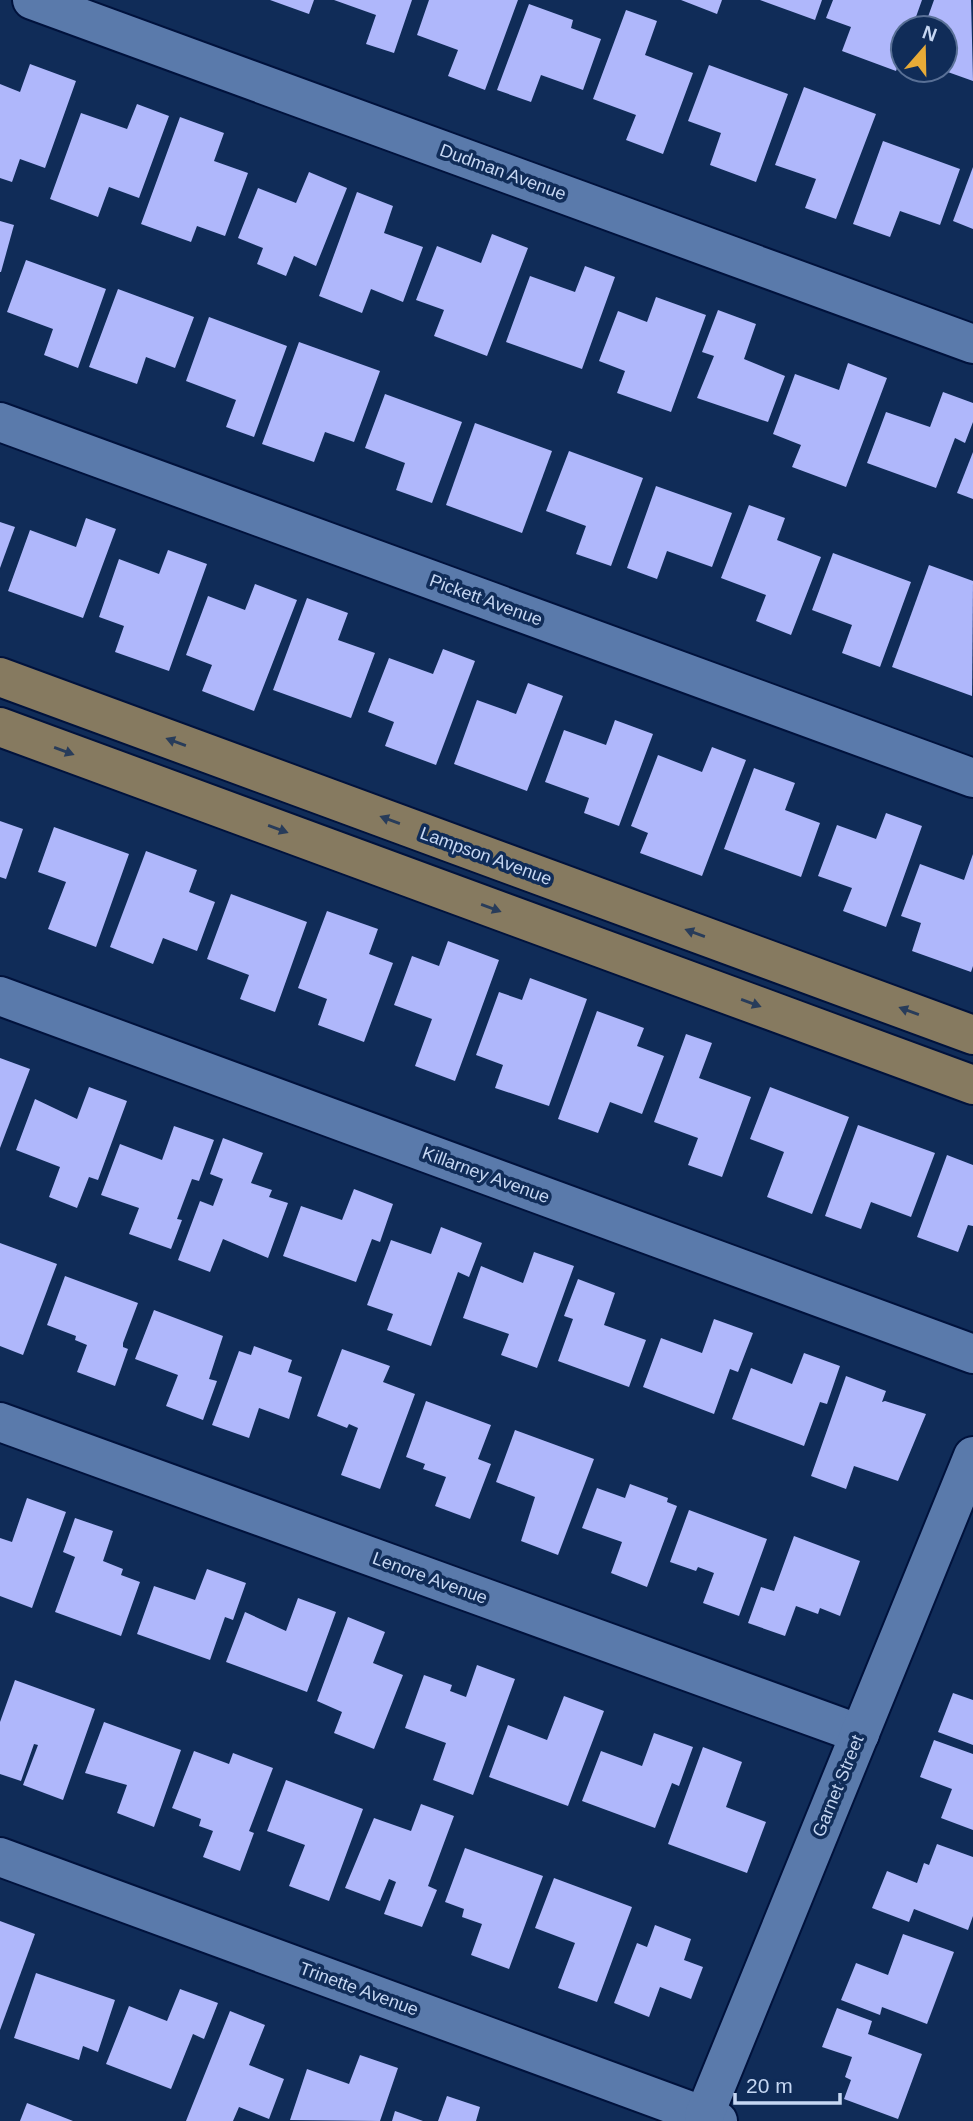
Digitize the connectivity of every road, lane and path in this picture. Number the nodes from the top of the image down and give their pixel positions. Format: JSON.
{"nodes":[{"id":1,"x":32,"y":0,"type":"edge"},
{"id":2,"x":973,"y":344,"type":"edge"},
{"id":3,"x":0,"y":422,"type":"edge"},
{"id":4,"x":0,"y":677,"type":"edge"},
{"id":5,"x":0,"y":727,"type":"edge"},
{"id":6,"x":973,"y":778,"type":"edge"},
{"id":7,"x":0,"y":996,"type":"edge"},
{"id":8,"x":973,"y":1035,"type":"edge"},
{"id":9,"x":973,"y":1085,"type":"edge"},
{"id":10,"x":973,"y":1354,"type":"edge"},
{"id":11,"x":0,"y":1422,"type":"edge"},
{"id":12,"x":973,"y":1456,"type":"edge"},
{"id":13,"x":860,"y":1734,"type":"junction"},
{"id":14,"x":0,"y":1857,"type":"edge"},
{"id":15,"x":711,"y":2118,"type":"edge"}],
"edges":[{"from":1,"to":2,"type":"street","name":"Dudman Avenue"},
{"from":3,"to":6,"type":"street","name":"Pickett Avenue"},
{"from":8,"to":4,"type":"main road","name":"Lampson Avenue","one_way":true},
{"from":5,"to":9,"type":"main road","one_way":true},
{"from":7,"to":10,"type":"street","name":"Killarney Avenue"},
{"from":11,"to":13,"type":"street","name":"Lenore Avenue"},
{"from":12,"to":13,"type":"street","name":"Garnet Street"},
{"from":13,"to":15,"type":"street","name":"Garnet Street"},
{"from":14,"to":15,"type":"street","name":"Trinette Avenue"}]}
